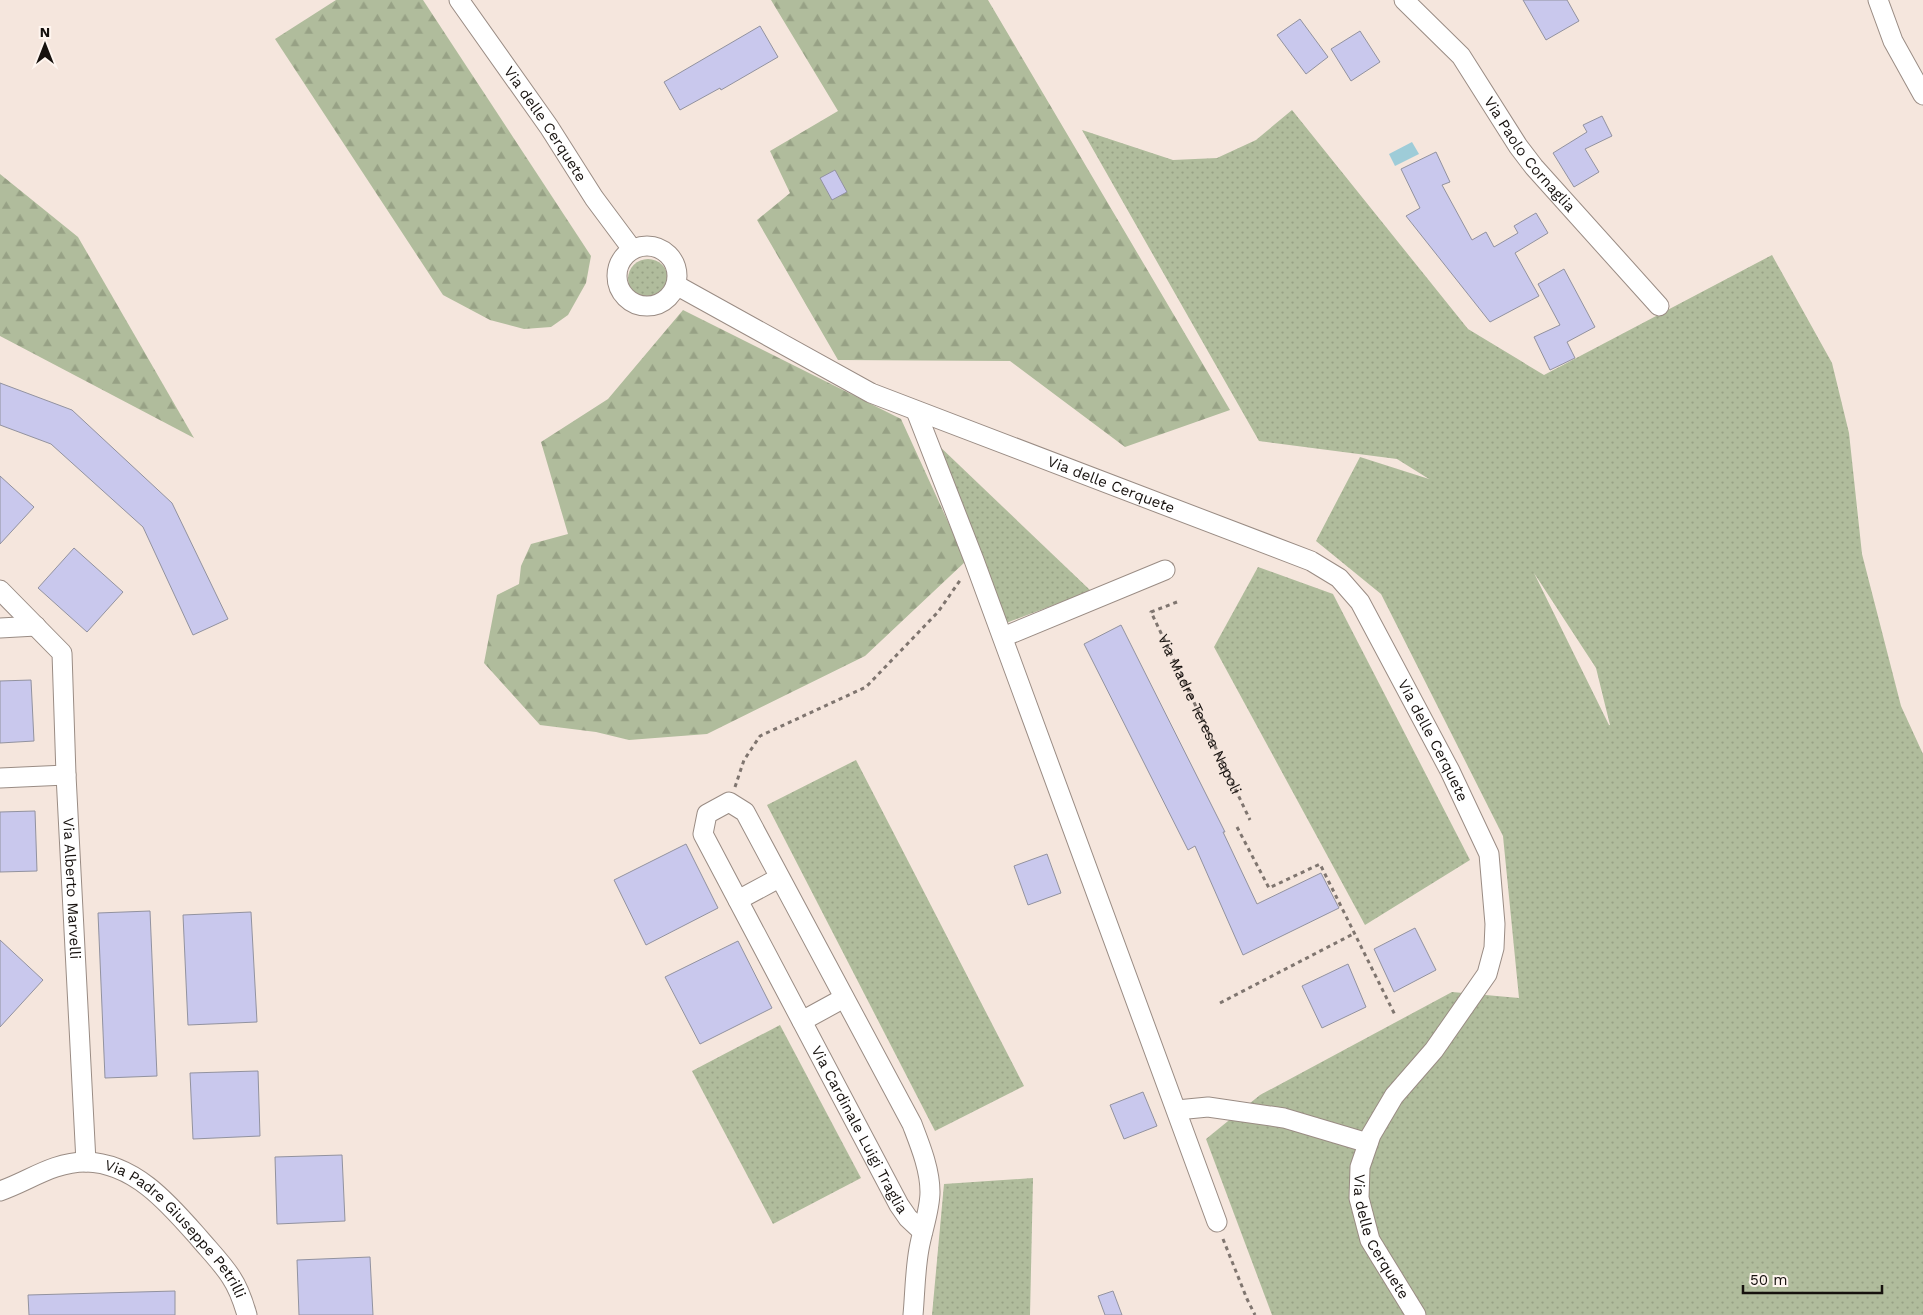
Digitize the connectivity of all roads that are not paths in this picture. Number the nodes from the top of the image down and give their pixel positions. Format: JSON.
{"nodes":[{"id":1,"x":459,"y":0,"type":"edge"},
{"id":2,"x":1404,"y":0,"type":"edge"},
{"id":3,"x":1878,"y":0,"type":"edge"},
{"id":4,"x":1923,"y":95,"type":"edge"},
{"id":5,"x":632,"y":249,"type":"junction"},
{"id":6,"x":676,"y":285,"type":"junction"},
{"id":7,"x":1659,"y":306,"type":"dead end"},
{"id":8,"x":916,"y":411,"type":"junction"},
{"id":9,"x":1165,"y":570,"type":"dead end"},
{"id":10,"x":0,"y":590,"type":"edge"},
{"id":11,"x":36,"y":626,"type":"junction"},
{"id":12,"x":0,"y":628,"type":"edge"},
{"id":13,"x":1003,"y":636,"type":"junction"},
{"id":14,"x":66,"y":775,"type":"junction"},
{"id":15,"x":0,"y":778,"type":"edge"},
{"id":16,"x":779,"y":878,"type":"junction"},
{"id":17,"x":738,"y":900,"type":"junction"},
{"id":18,"x":844,"y":998,"type":"junction"},
{"id":19,"x":802,"y":1021,"type":"junction"},
{"id":20,"x":1177,"y":1110,"type":"junction"},
{"id":21,"x":1368,"y":1144,"type":"junction"},
{"id":22,"x":86,"y":1162,"type":"junction"},
{"id":23,"x":0,"y":1191,"type":"edge"},
{"id":24,"x":1217,"y":1222,"type":"road end"},
{"id":25,"x":923,"y":1232,"type":"junction"},
{"id":26,"x":247,"y":1315,"type":"edge"},
{"id":27,"x":912,"y":1315,"type":"edge"},
{"id":28,"x":1416,"y":1315,"type":"edge"}],
"edges":[{"from":1,"to":5,"type":"street","name":"Via delle Cerquete"},
{"from":2,"to":7,"type":"street","name":"Via Paolo Cornaglia"},
{"from":3,"to":4,"type":"street"},
{"from":5,"to":6,"type":"street"},
{"from":5,"to":6,"type":"street"},
{"from":6,"to":8,"type":"street","name":"Via delle Cerquete"},
{"from":8,"to":13,"type":"street"},
{"from":8,"to":21,"type":"street","name":"Via delle Cerquete"},
{"from":9,"to":13,"type":"street"},
{"from":10,"to":11,"type":"street"},
{"from":11,"to":12,"type":"street"},
{"from":11,"to":14,"type":"street","name":"Via Alberto Marvelli"},
{"from":13,"to":20,"type":"street"},
{"from":14,"to":15,"type":"street"},
{"from":14,"to":22,"type":"street","name":"Via Alberto Marvelli"},
{"from":16,"to":17,"type":"street"},
{"from":16,"to":17,"type":"street","name":"Via Cardinale Luigi Traglia"},
{"from":16,"to":18,"type":"street","name":"Via Cardinale Luigi Traglia"},
{"from":17,"to":19,"type":"street","name":"Via Cardinale Luigi Traglia"},
{"from":18,"to":19,"type":"street"},
{"from":18,"to":25,"type":"street","name":"Via Cardinale Luigi Traglia"},
{"from":19,"to":25,"type":"street","name":"Via Cardinale Luigi Traglia"},
{"from":20,"to":21,"type":"street"},
{"from":20,"to":24,"type":"street"},
{"from":21,"to":28,"type":"street","name":"Via delle Cerquete"},
{"from":22,"to":23,"type":"street","name":"Via Padre Giuseppe Petrilli"},
{"from":22,"to":26,"type":"street","name":"Via Padre Giuseppe Petrilli"},
{"from":25,"to":27,"type":"street","name":"Via Cardinale Luigi Traglia"}]}
